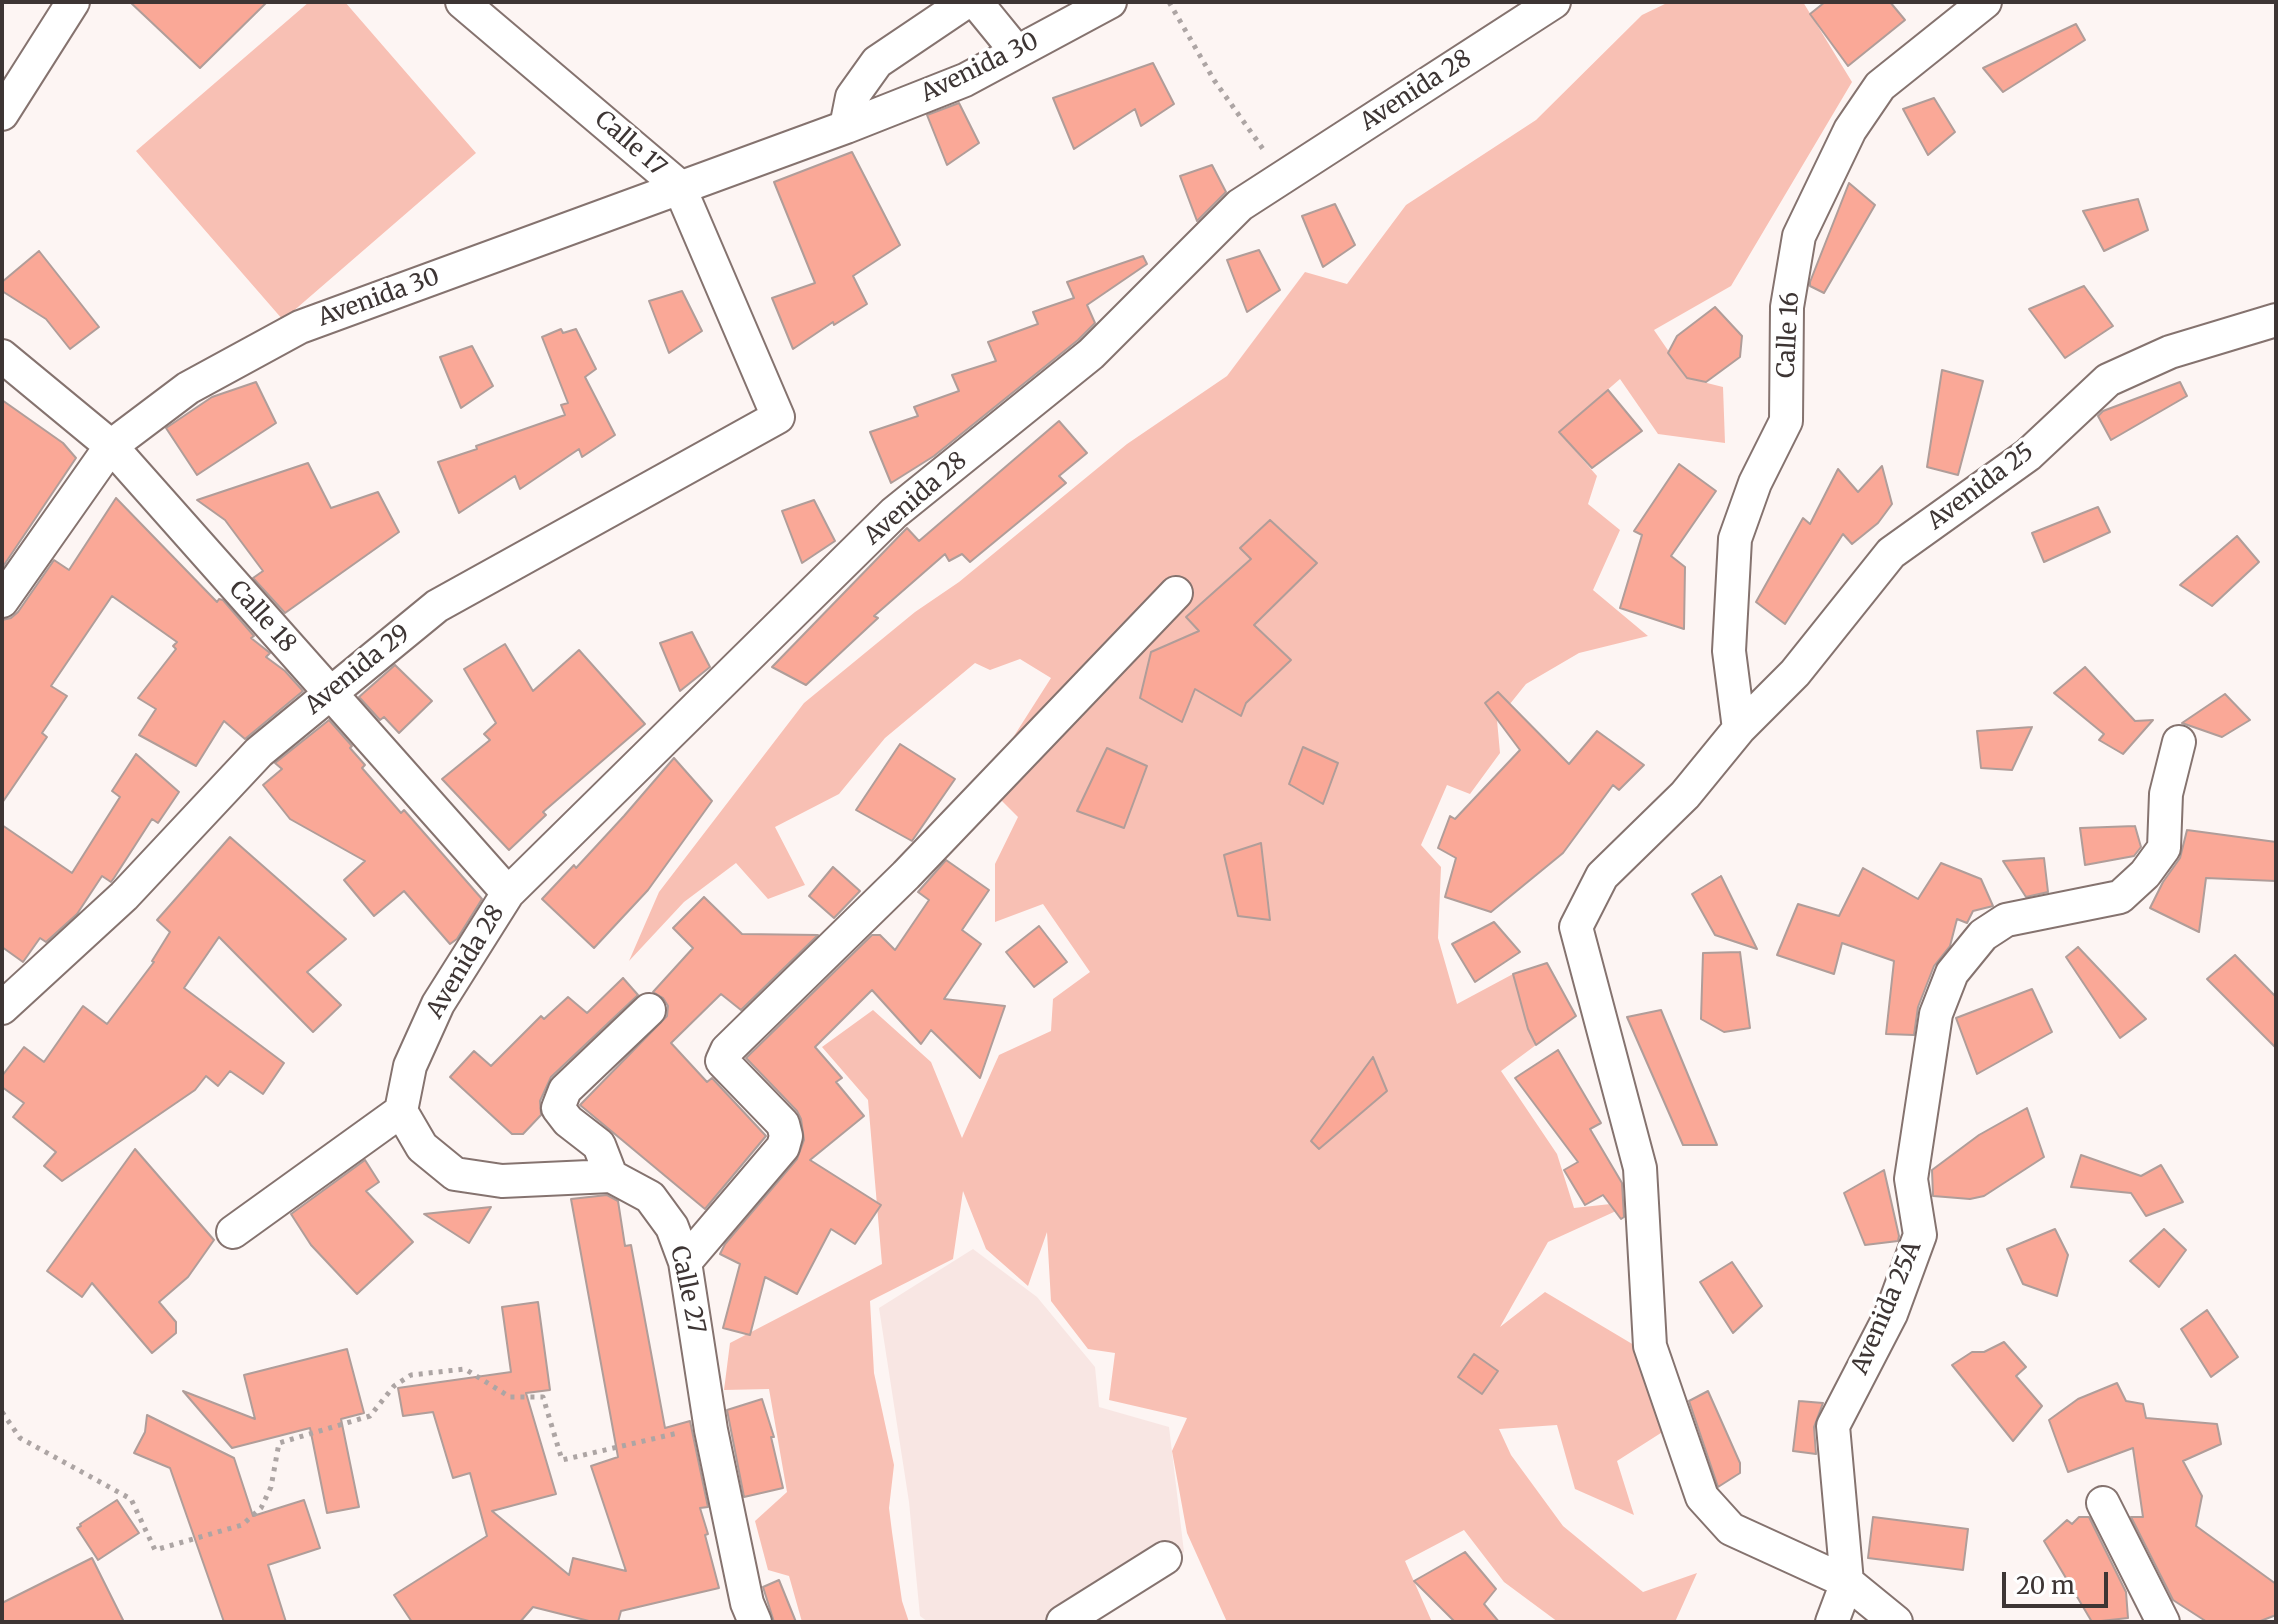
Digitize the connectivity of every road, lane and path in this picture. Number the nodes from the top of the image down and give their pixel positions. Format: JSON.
{"nodes":[{"id":1,"x":73,"y":2,"type":"edge"},
{"id":2,"x":462,"y":2,"type":"edge"},
{"id":3,"x":966,"y":2,"type":"edge"},
{"id":4,"x":976,"y":2,"type":"edge"},
{"id":5,"x":1110,"y":2,"type":"edge"},
{"id":6,"x":1169,"y":2,"type":"edge"},
{"id":7,"x":1554,"y":2,"type":"edge"},
{"id":8,"x":1985,"y":2,"type":"edge"},
{"id":9,"x":1016,"y":51,"type":"junction"},
{"id":10,"x":2,"y":114,"type":"edge"},
{"id":11,"x":846,"y":127,"type":"junction"},
{"id":12,"x":1283,"y":177,"type":"junction"},
{"id":13,"x":679,"y":186,"type":"junction"},
{"id":14,"x":2276,"y":320,"type":"edge"},
{"id":15,"x":2,"y":356,"type":"edge"},
{"id":16,"x":778,"y":417,"type":"joint"},
{"id":17,"x":111,"y":446,"type":"junction"},
{"id":18,"x":1176,"y":593,"type":"dead end"},
{"id":19,"x":2,"y":601,"type":"edge"},
{"id":20,"x":329,"y":693,"type":"junction"},
{"id":21,"x":1739,"y":729,"type":"junction"},
{"id":22,"x":2179,"y":742,"type":"dead end"},
{"id":23,"x":508,"y":893,"type":"junction"},
{"id":24,"x":2,"y":1008,"type":"edge"},
{"id":25,"x":649,"y":1010,"type":"dead end"},
{"id":26,"x":401,"y":1111,"type":"junction"},
{"id":27,"x":611,"y":1176,"type":"junction"},
{"id":28,"x":233,"y":1232,"type":"dead end"},
{"id":29,"x":685,"y":1262,"type":"junction"},
{"id":30,"x":2,"y":1412,"type":"edge"},
{"id":31,"x":711,"y":1430,"type":"junction"},
{"id":32,"x":2103,"y":1503,"type":"dead end"},
{"id":33,"x":1165,"y":1558,"type":"dead end"},
{"id":34,"x":1847,"y":1582,"type":"junction"},
{"id":35,"x":755,"y":1622,"type":"edge"},
{"id":36,"x":1063,"y":1622,"type":"edge"},
{"id":37,"x":1832,"y":1622,"type":"edge"},
{"id":38,"x":1896,"y":1622,"type":"edge"},
{"id":39,"x":2163,"y":1622,"type":"edge"}],
"edges":[{"from":1,"to":10,"type":"street"},
{"from":2,"to":13,"type":"street","name":"Calle 17"},
{"from":3,"to":11,"type":"street"},
{"from":4,"to":9,"type":"street"},
{"from":5,"to":9,"type":"street","name":"Avenida 30"},
{"from":6,"to":12,"type":"path"},
{"from":7,"to":12,"type":"street","name":"Avenida 28"},
{"from":8,"to":21,"type":"street","name":"Calle 16"},
{"from":9,"to":11,"type":"street","name":"Avenida 30"},
{"from":11,"to":13,"type":"street","name":"Avenida 30"},
{"from":12,"to":23,"type":"street","name":"Avenida 28"},
{"from":13,"to":16,"type":"street","name":"Calle 17"},
{"from":13,"to":17,"type":"street","name":"Avenida 30"},
{"from":14,"to":21,"type":"street","name":"Avenida 25"},
{"from":15,"to":17,"type":"street","name":"Calle 18"},
{"from":16,"to":20,"type":"street","name":"Avenida 29"},
{"from":17,"to":19,"type":"street","name":"Avenida 30"},
{"from":17,"to":20,"type":"street","name":"Calle 18"},
{"from":18,"to":29,"type":"street"},
{"from":20,"to":23,"type":"street","name":"Calle 18"},
{"from":20,"to":24,"type":"street","name":"Avenida 29"},
{"from":21,"to":34,"type":"street","name":"Avenida 25"},
{"from":22,"to":34,"type":"street","name":"Avenida 25A"},
{"from":23,"to":26,"type":"street","name":"Avenida 28"},
{"from":25,"to":27,"type":"street"},
{"from":26,"to":27,"type":"street"},
{"from":26,"to":28,"type":"street"},
{"from":27,"to":29,"type":"street","name":"Calle 27"},
{"from":29,"to":31,"type":"street","name":"Calle 27"},
{"from":30,"to":31,"type":"path"},
{"from":31,"to":35,"type":"street","name":"Calle 27"},
{"from":32,"to":39,"type":"street"},
{"from":33,"to":36,"type":"street"},
{"from":34,"to":37,"type":"street","name":"Avenida 25A"},
{"from":34,"to":38,"type":"street","name":"Avenida 25"}]}
